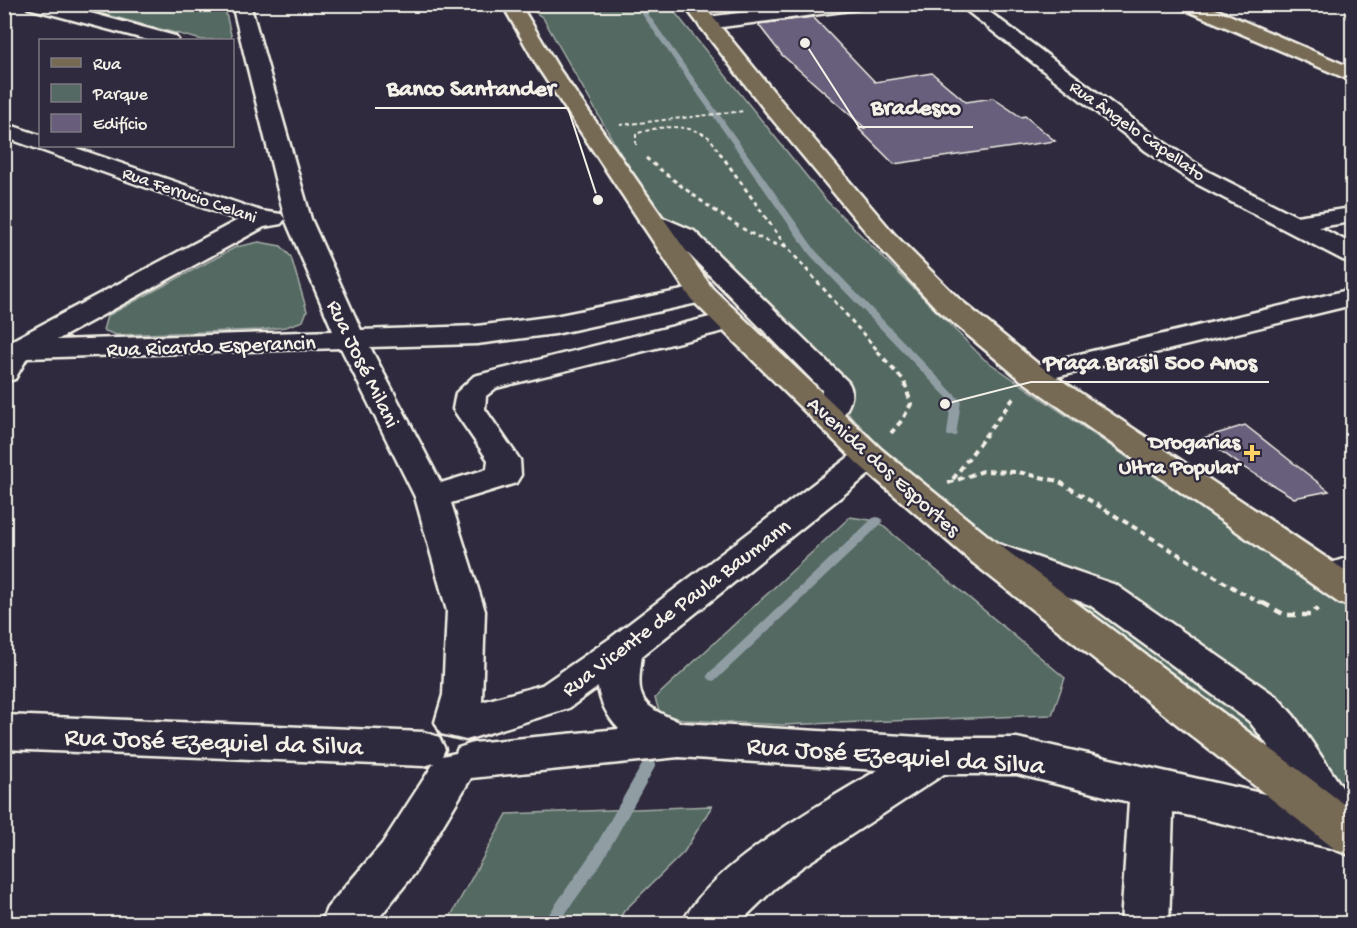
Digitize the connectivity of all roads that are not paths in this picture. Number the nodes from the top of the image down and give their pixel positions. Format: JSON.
{"nodes":[{"id":1,"x":34,"y":4,"type":"edge"},
{"id":2,"x":241,"y":4,"type":"edge"},
{"id":3,"x":512,"y":4,"type":"edge"},
{"id":4,"x":797,"y":4,"type":"edge"},
{"id":5,"x":858,"y":4,"type":"edge"},
{"id":6,"x":967,"y":4,"type":"edge"},
{"id":7,"x":1187,"y":4,"type":"edge"},
{"id":8,"x":700,"y":14,"type":"edge"},
{"id":9,"x":164,"y":39,"type":"edge"},
{"id":10,"x":245,"y":61,"type":"edge"},
{"id":11,"x":1353,"y":75,"type":"edge"},
{"id":12,"x":4,"y":130,"type":"edge"},
{"id":13,"x":39,"y":142,"type":"edge"},
{"id":14,"x":53,"y":147,"type":"edge"},
{"id":15,"x":1353,"y":215,"type":"edge"},
{"id":16,"x":259,"y":219,"type":"junction"},
{"id":17,"x":298,"y":219,"type":"junction"},
{"id":18,"x":652,"y":221,"type":"junction"},
{"id":19,"x":1291,"y":224,"type":"junction"},
{"id":20,"x":1353,"y":254,"type":"edge"},
{"id":21,"x":702,"y":294,"type":"junction"},
{"id":22,"x":1353,"y":297,"type":"edge"},
{"id":23,"x":730,"y":321,"type":"junction"},
{"id":24,"x":351,"y":339,"type":"junction"},
{"id":25,"x":7,"y":354,"type":"edge"},
{"id":26,"x":1032,"y":374,"type":"junction"},
{"id":27,"x":827,"y":416,"type":"junction"},
{"id":28,"x":870,"y":457,"type":"junction"},
{"id":29,"x":432,"y":497,"type":"junction"},
{"id":30,"x":985,"y":553,"type":"joint"},
{"id":31,"x":1346,"y":583,"type":"edge"},
{"id":32,"x":623,"y":649,"type":"junction"},
{"id":33,"x":4,"y":732,"type":"edge"},
{"id":34,"x":679,"y":740,"type":"junction"},
{"id":35,"x":454,"y":745,"type":"junction"},
{"id":36,"x":937,"y":756,"type":"junction"},
{"id":37,"x":1152,"y":789,"type":"junction"},
{"id":38,"x":1350,"y":834,"type":"edge"},
{"id":39,"x":344,"y":924,"type":"edge"},
{"id":40,"x":706,"y":924,"type":"edge"},
{"id":41,"x":1145,"y":924,"type":"edge"}],
"edges":[{"from":1,"to":9,"type":"street"},
{"from":2,"to":10,"type":"street","name":"Rua José Milani"},
{"from":3,"to":18,"type":"main road","name":"Avenida dos Esportes"},
{"from":4,"to":8,"type":"street"},
{"from":5,"to":8,"type":"street"},
{"from":6,"to":19,"type":"street","name":"Rua Ângelo Capellato"},
{"from":7,"to":11,"type":"main road"},
{"from":8,"to":26,"type":"main road"},
{"from":10,"to":17,"type":"street","name":"Rua José Milani"},
{"from":12,"to":13,"type":"street"},
{"from":14,"to":16,"type":"street","name":"Rua Ferrucio Celani"},
{"from":15,"to":19,"type":"street"},
{"from":16,"to":17,"type":"street","name":"Rua Ferrucio Celani"},
{"from":16,"to":25,"type":"street"},
{"from":17,"to":24,"type":"street","name":"Rua José Milani"},
{"from":18,"to":21,"type":"main road","name":"Avenida dos Esportes"},
{"from":18,"to":27,"type":"street"},
{"from":19,"to":20,"type":"street","name":"Rua Ângelo Capellato"},
{"from":21,"to":23,"type":"main road","name":"Avenida dos Esportes"},
{"from":21,"to":24,"type":"street","name":"Rua Ricardo Esperancin"},
{"from":22,"to":26,"type":"street"},
{"from":23,"to":27,"type":"main road","name":"Avenida dos Esportes"},
{"from":23,"to":29,"type":"street"},
{"from":24,"to":25,"type":"street","name":"Rua Ricardo Esperancin"},
{"from":24,"to":29,"type":"street","name":"Rua José Milani"},
{"from":26,"to":31,"type":"main road"},
{"from":27,"to":28,"type":"main road","name":"Avenida dos Esportes"},
{"from":28,"to":30,"type":"main road","name":"Avenida dos Esportes"},
{"from":28,"to":32,"type":"street","name":"Rua Vicente de Paula Baumann"},
{"from":29,"to":35,"type":"street","name":"Rua José Milani"},
{"from":30,"to":38,"type":"street"},
{"from":32,"to":34,"type":"street"},
{"from":32,"to":35,"type":"street","name":"Rua Vicente de Paula Baumann"},
{"from":33,"to":35,"type":"street","name":"Rua José Ezequiel da Silva"},
{"from":34,"to":35,"type":"street","name":"Rua José Ezequiel da Silva"},
{"from":34,"to":36,"type":"street","name":"Rua José Ezequiel da Silva"},
{"from":35,"to":39,"type":"street","name":"Rua José Milani"},
{"from":36,"to":37,"type":"street","name":"Rua José Ezequiel da Silva"},
{"from":36,"to":40,"type":"street"},
{"from":37,"to":38,"type":"street","name":"Rua José Ezequiel da Silva"},
{"from":37,"to":41,"type":"street"}]}
